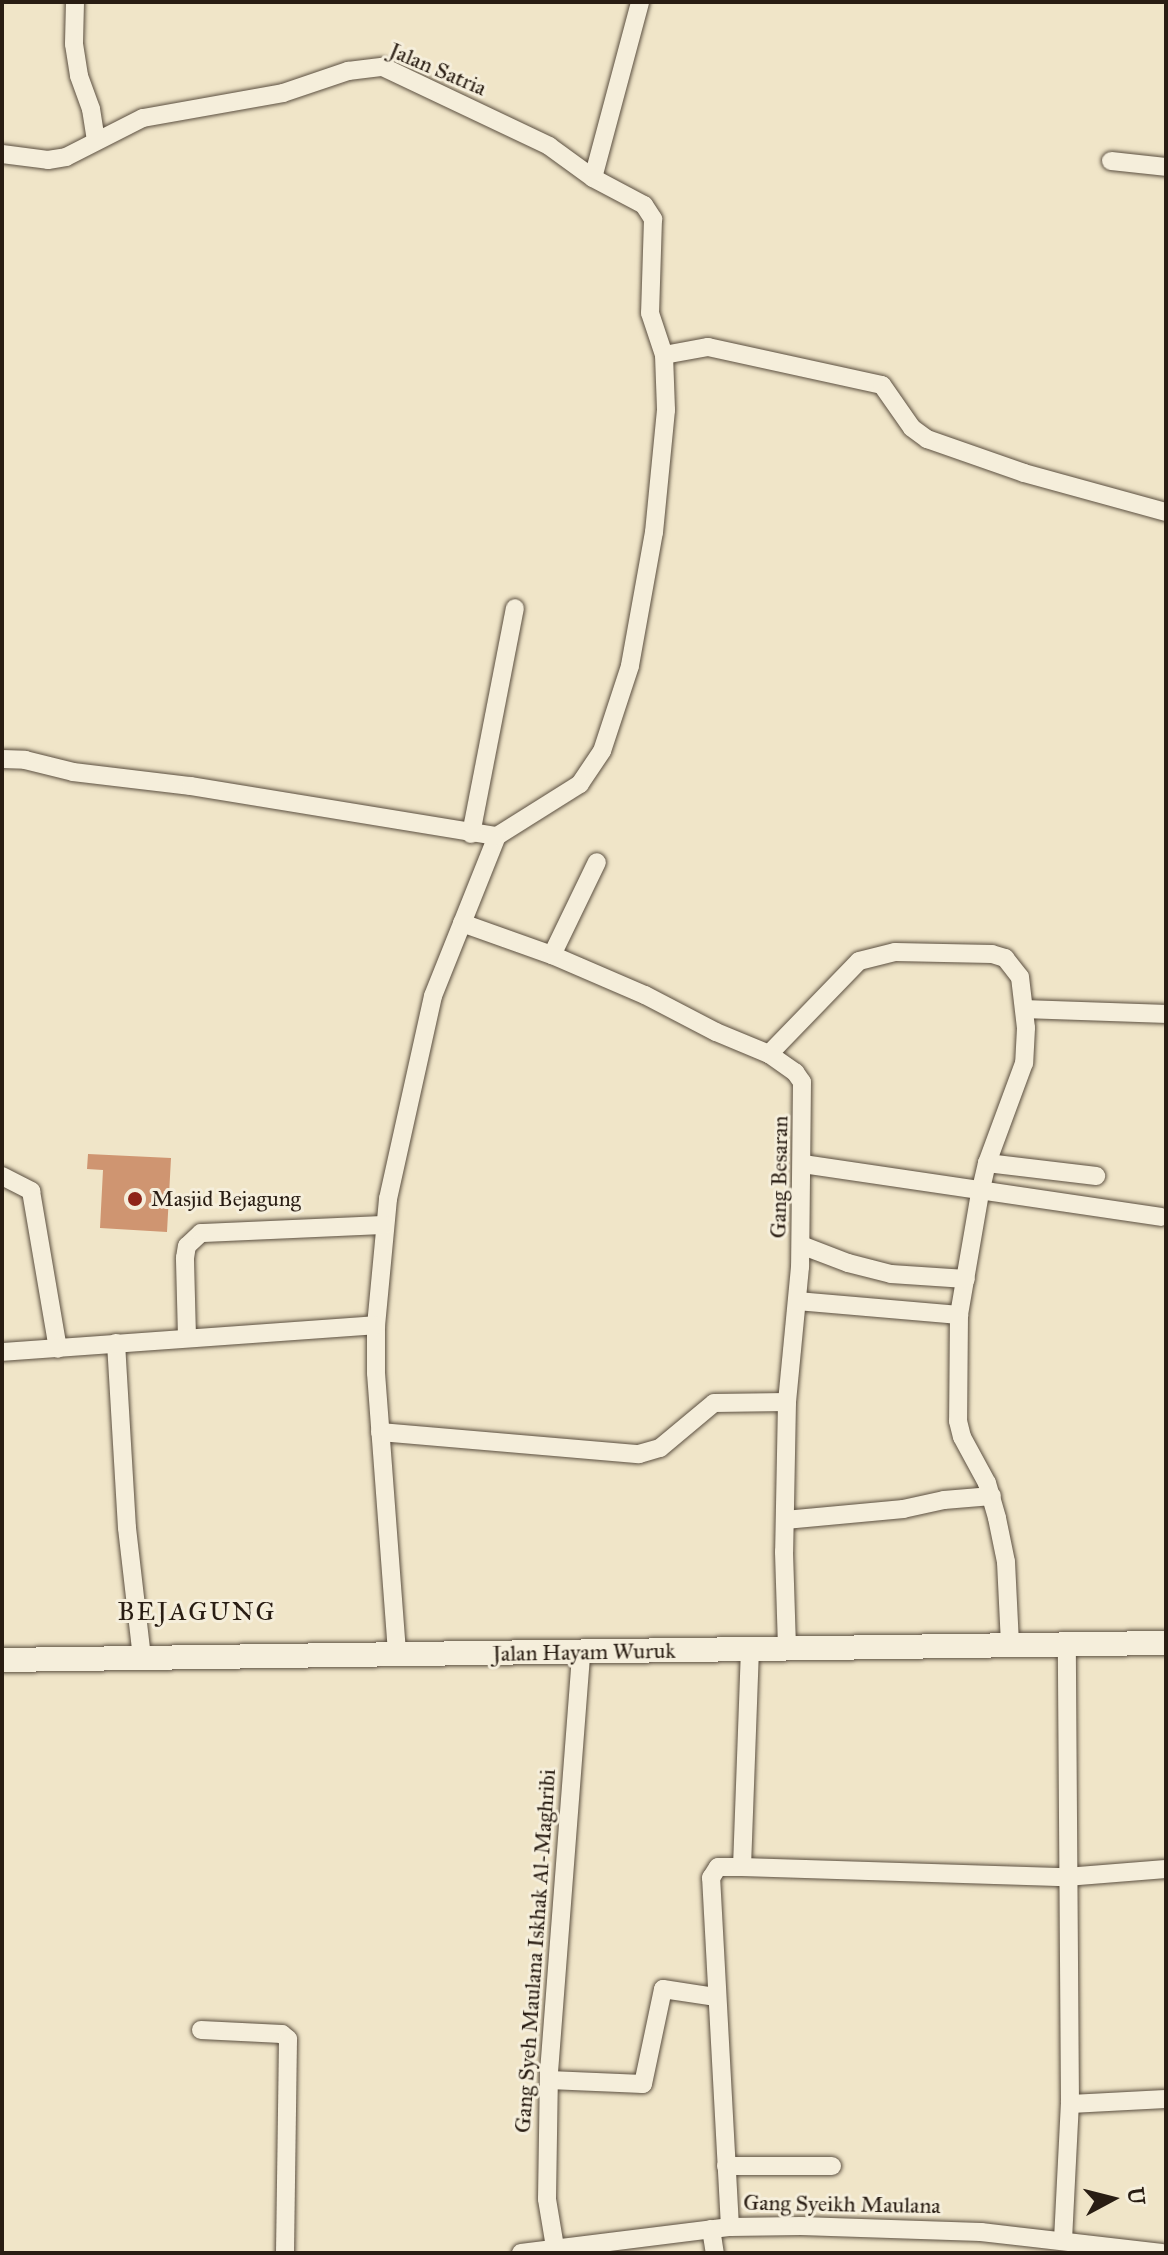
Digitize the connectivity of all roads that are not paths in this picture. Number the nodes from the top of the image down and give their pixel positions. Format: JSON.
{"nodes":[{"id":1,"x":75,"y":2,"type":"edge"},
{"id":2,"x":640,"y":2,"type":"edge"},
{"id":3,"x":96,"y":140,"type":"junction"},
{"id":4,"x":2,"y":154,"type":"edge"},
{"id":5,"x":1111,"y":161,"type":"dead end"},
{"id":6,"x":1166,"y":167,"type":"edge"},
{"id":7,"x":593,"y":178,"type":"junction"},
{"id":8,"x":664,"y":355,"type":"junction"},
{"id":9,"x":1166,"y":512,"type":"edge"},
{"id":10,"x":515,"y":608,"type":"dead end"},
{"id":11,"x":2,"y":759,"type":"edge"},
{"id":12,"x":471,"y":834,"type":"junction"},
{"id":13,"x":497,"y":836,"type":"junction"},
{"id":14,"x":597,"y":862,"type":"dead end"},
{"id":15,"x":462,"y":923,"type":"junction"},
{"id":16,"x":552,"y":955,"type":"junction"},
{"id":17,"x":1025,"y":1009,"type":"junction"},
{"id":18,"x":1166,"y":1014,"type":"edge"},
{"id":19,"x":769,"y":1054,"type":"junction"},
{"id":20,"x":987,"y":1163,"type":"junction"},
{"id":21,"x":803,"y":1164,"type":"junction"},
{"id":22,"x":2,"y":1176,"type":"edge"},
{"id":23,"x":1096,"y":1176,"type":"dead end"},
{"id":24,"x":980,"y":1193,"type":"junction"},
{"id":25,"x":1161,"y":1217,"type":"dead end"},
{"id":26,"x":385,"y":1225,"type":"junction"},
{"id":27,"x":801,"y":1245,"type":"junction"},
{"id":28,"x":966,"y":1279,"type":"junction"},
{"id":29,"x":797,"y":1301,"type":"junction"},
{"id":30,"x":959,"y":1315,"type":"junction"},
{"id":31,"x":376,"y":1325,"type":"junction"},
{"id":32,"x":187,"y":1337,"type":"junction"},
{"id":33,"x":116,"y":1343,"type":"junction"},
{"id":34,"x":58,"y":1349,"type":"junction"},
{"id":35,"x":2,"y":1352,"type":"edge"},
{"id":36,"x":787,"y":1402,"type":"junction"},
{"id":37,"x":380,"y":1432,"type":"junction"},
{"id":38,"x":992,"y":1496,"type":"junction"},
{"id":39,"x":785,"y":1520,"type":"junction"},
{"id":40,"x":1067,"y":1643,"type":"junction"},
{"id":41,"x":1166,"y":1643,"type":"edge"},
{"id":42,"x":1010,"y":1644,"type":"junction"},
{"id":43,"x":787,"y":1650,"type":"junction"},
{"id":44,"x":750,"y":1651,"type":"junction"},
{"id":45,"x":581,"y":1652,"type":"junction"},
{"id":46,"x":397,"y":1653,"type":"junction"},
{"id":47,"x":142,"y":1658,"type":"junction"},
{"id":48,"x":2,"y":1660,"type":"edge"},
{"id":49,"x":742,"y":1867,"type":"junction"},
{"id":50,"x":1166,"y":1869,"type":"edge"},
{"id":51,"x":1066,"y":1877,"type":"junction"},
{"id":52,"x":716,"y":1997,"type":"junction"},
{"id":53,"x":201,"y":2030,"type":"dead end"},
{"id":54,"x":549,"y":2080,"type":"junction"},
{"id":55,"x":1166,"y":2099,"type":"edge"},
{"id":56,"x":1070,"y":2104,"type":"junction"},
{"id":57,"x":726,"y":2166,"type":"junction"},
{"id":58,"x":832,"y":2166,"type":"dead end"},
{"id":59,"x":730,"y":2227,"type":"junction"},
{"id":60,"x":711,"y":2229,"type":"junction"},
{"id":61,"x":1054,"y":2244,"type":"edge"},
{"id":62,"x":555,"y":2250,"type":"edge"},
{"id":63,"x":285,"y":2253,"type":"edge"},
{"id":64,"x":521,"y":2253,"type":"edge"},
{"id":65,"x":715,"y":2253,"type":"edge"},
{"id":66,"x":1162,"y":2253,"type":"edge"}],
"edges":[{"from":1,"to":3,"type":"street"},
{"from":2,"to":7,"type":"street"},
{"from":3,"to":4,"type":"street","name":"Jalan Satria"},
{"from":3,"to":7,"type":"street","name":"Jalan Satria"},
{"from":5,"to":6,"type":"street"},
{"from":7,"to":8,"type":"street","name":"Jalan Satria"},
{"from":8,"to":9,"type":"street"},
{"from":8,"to":13,"type":"street"},
{"from":10,"to":12,"type":"street"},
{"from":11,"to":12,"type":"street"},
{"from":12,"to":13,"type":"street"},
{"from":13,"to":15,"type":"street"},
{"from":14,"to":16,"type":"street"},
{"from":15,"to":16,"type":"street","name":"Gang Besaran"},
{"from":15,"to":26,"type":"street"},
{"from":16,"to":19,"type":"street","name":"Gang Besaran"},
{"from":17,"to":18,"type":"street"},
{"from":17,"to":19,"type":"street"},
{"from":17,"to":20,"type":"street"},
{"from":19,"to":21,"type":"street","name":"Gang Besaran"},
{"from":20,"to":23,"type":"street"},
{"from":20,"to":24,"type":"street"},
{"from":21,"to":24,"type":"street"},
{"from":21,"to":27,"type":"street","name":"Gang Besaran"},
{"from":22,"to":34,"type":"street"},
{"from":24,"to":25,"type":"street"},
{"from":24,"to":28,"type":"street"},
{"from":26,"to":31,"type":"street"},
{"from":26,"to":32,"type":"street"},
{"from":27,"to":28,"type":"street"},
{"from":27,"to":29,"type":"street","name":"Gang Besaran"},
{"from":28,"to":30,"type":"street"},
{"from":29,"to":30,"type":"street"},
{"from":29,"to":36,"type":"street","name":"Gang Besaran"},
{"from":30,"to":38,"type":"street"},
{"from":31,"to":32,"type":"street"},
{"from":31,"to":37,"type":"street"},
{"from":32,"to":33,"type":"street"},
{"from":33,"to":34,"type":"street"},
{"from":33,"to":47,"type":"street"},
{"from":34,"to":35,"type":"street"},
{"from":36,"to":37,"type":"street"},
{"from":36,"to":39,"type":"street","name":"Gang Besaran"},
{"from":37,"to":46,"type":"street"},
{"from":38,"to":39,"type":"street"},
{"from":38,"to":42,"type":"street"},
{"from":39,"to":43,"type":"street","name":"Gang Besaran"},
{"from":40,"to":41,"type":"main road","name":"Jalan Hayam Wuruk"},
{"from":40,"to":42,"type":"main road","name":"Jalan Hayam Wuruk"},
{"from":40,"to":51,"type":"street"},
{"from":42,"to":43,"type":"main road","name":"Jalan Hayam Wuruk"},
{"from":43,"to":44,"type":"main road","name":"Jalan Hayam Wuruk"},
{"from":44,"to":45,"type":"main road","name":"Jalan Hayam Wuruk"},
{"from":44,"to":49,"type":"street"},
{"from":45,"to":46,"type":"main road","name":"Jalan Hayam Wuruk"},
{"from":45,"to":54,"type":"street","name":"Gang Syeh Maulana Iskhak Al-Maghribi"},
{"from":46,"to":47,"type":"main road","name":"Jalan Hayam Wuruk"},
{"from":47,"to":48,"type":"main road","name":"Jalan Hayam Wuruk"},
{"from":49,"to":51,"type":"street"},
{"from":49,"to":52,"type":"street"},
{"from":50,"to":51,"type":"street"},
{"from":51,"to":56,"type":"street"},
{"from":52,"to":54,"type":"street"},
{"from":52,"to":57,"type":"street"},
{"from":53,"to":63,"type":"street"},
{"from":54,"to":62,"type":"street","name":"Gang Syeh Maulana Iskhak Al-Maghribi"},
{"from":55,"to":56,"type":"street"},
{"from":56,"to":61,"type":"street"},
{"from":57,"to":58,"type":"street"},
{"from":57,"to":59,"type":"street"},
{"from":59,"to":60,"type":"street","name":"Gang Syeikh Maulana"},
{"from":59,"to":61,"type":"street","name":"Gang Syeikh Maulana"},
{"from":60,"to":62,"type":"street","name":"Gang Syeikh Maulana"},
{"from":60,"to":65,"type":"street"},
{"from":61,"to":66,"type":"street","name":"Gang Syeikh Maulana"},
{"from":62,"to":64,"type":"street","name":"Gang Syeikh Maulana"}]}
